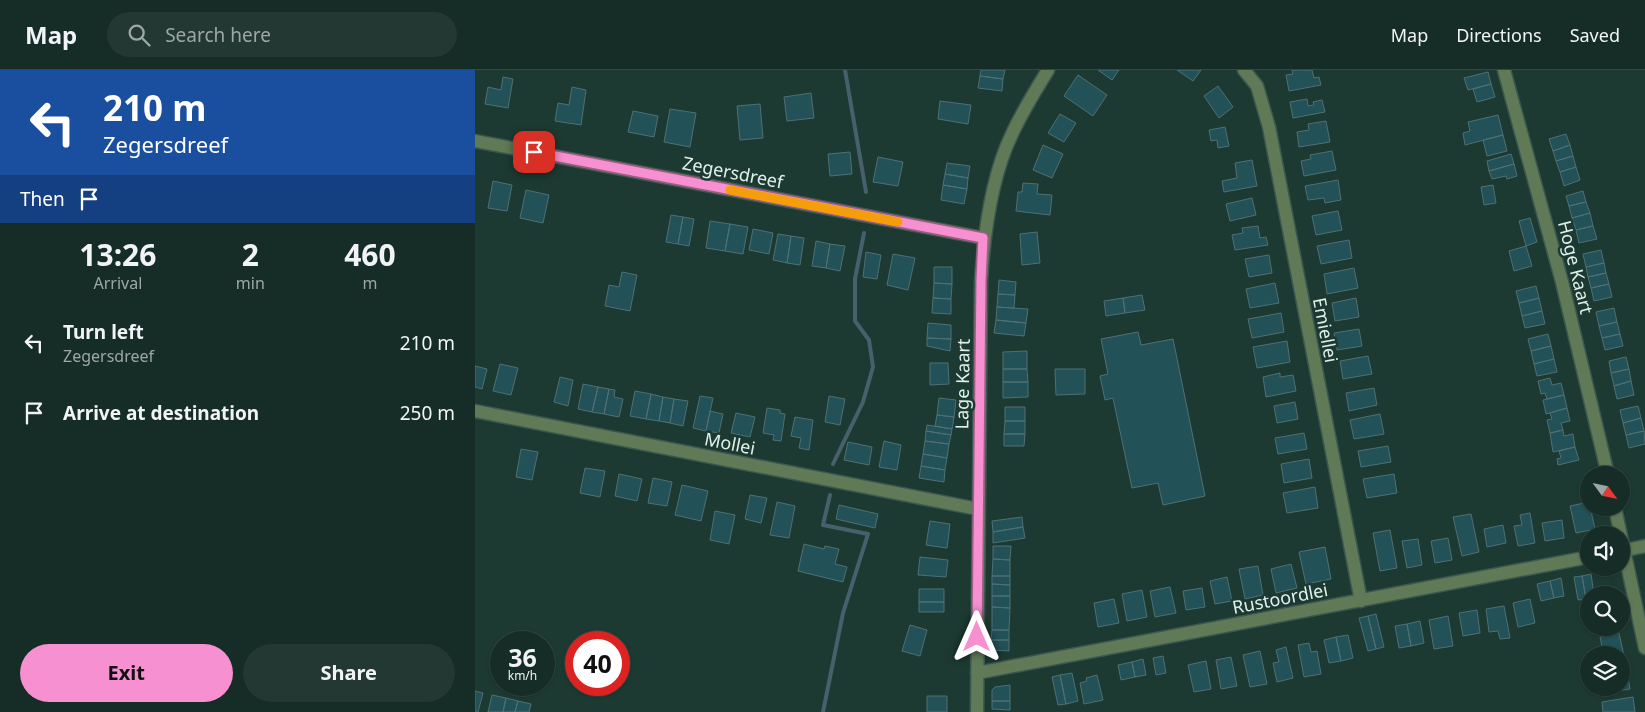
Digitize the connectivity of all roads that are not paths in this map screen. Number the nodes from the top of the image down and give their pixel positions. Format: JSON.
{"nodes":[{"id":1,"x":1048,"y":70,"type":"edge"},
{"id":2,"x":1244,"y":70,"type":"edge"},
{"id":3,"x":1504,"y":70,"type":"edge"},
{"id":4,"x":475,"y":141,"type":"edge"},
{"id":5,"x":983,"y":238,"type":"junction"},
{"id":6,"x":475,"y":411,"type":"edge"},
{"id":7,"x":1606,"y":466,"type":"edge"},
{"id":8,"x":977,"y":509,"type":"junction"},
{"id":9,"x":1645,"y":546,"type":"edge"},
{"id":10,"x":1630,"y":549,"type":"edge"},
{"id":11,"x":1580,"y":559,"type":"edge"},
{"id":12,"x":1629,"y":576,"type":"edge"},
{"id":13,"x":1361,"y":601,"type":"junction"},
{"id":14,"x":1645,"y":648,"type":"edge"},
{"id":15,"x":977,"y":673,"type":"junction"},
{"id":16,"x":977,"y":712,"type":"edge"}],
"edges":[{"from":1,"to":5,"type":"street","name":"Lage Kaart"},
{"from":2,"to":13,"type":"street","name":"Emiellei"},
{"from":3,"to":7,"type":"street","name":"Hoge Kaart"},
{"from":4,"to":5,"type":"street","name":"Zegersdreef"},
{"from":5,"to":8,"type":"street","name":"Lage Kaart"},
{"from":6,"to":8,"type":"street","name":"Mollei"},
{"from":8,"to":15,"type":"street","name":"Lage Kaart"},
{"from":9,"to":10,"type":"street"},
{"from":11,"to":13,"type":"street","name":"Rustoordlei"},
{"from":12,"to":14,"type":"street"},
{"from":13,"to":15,"type":"street","name":"Rustoordlei"},
{"from":15,"to":16,"type":"street","name":"Lage Kaart"}]}
